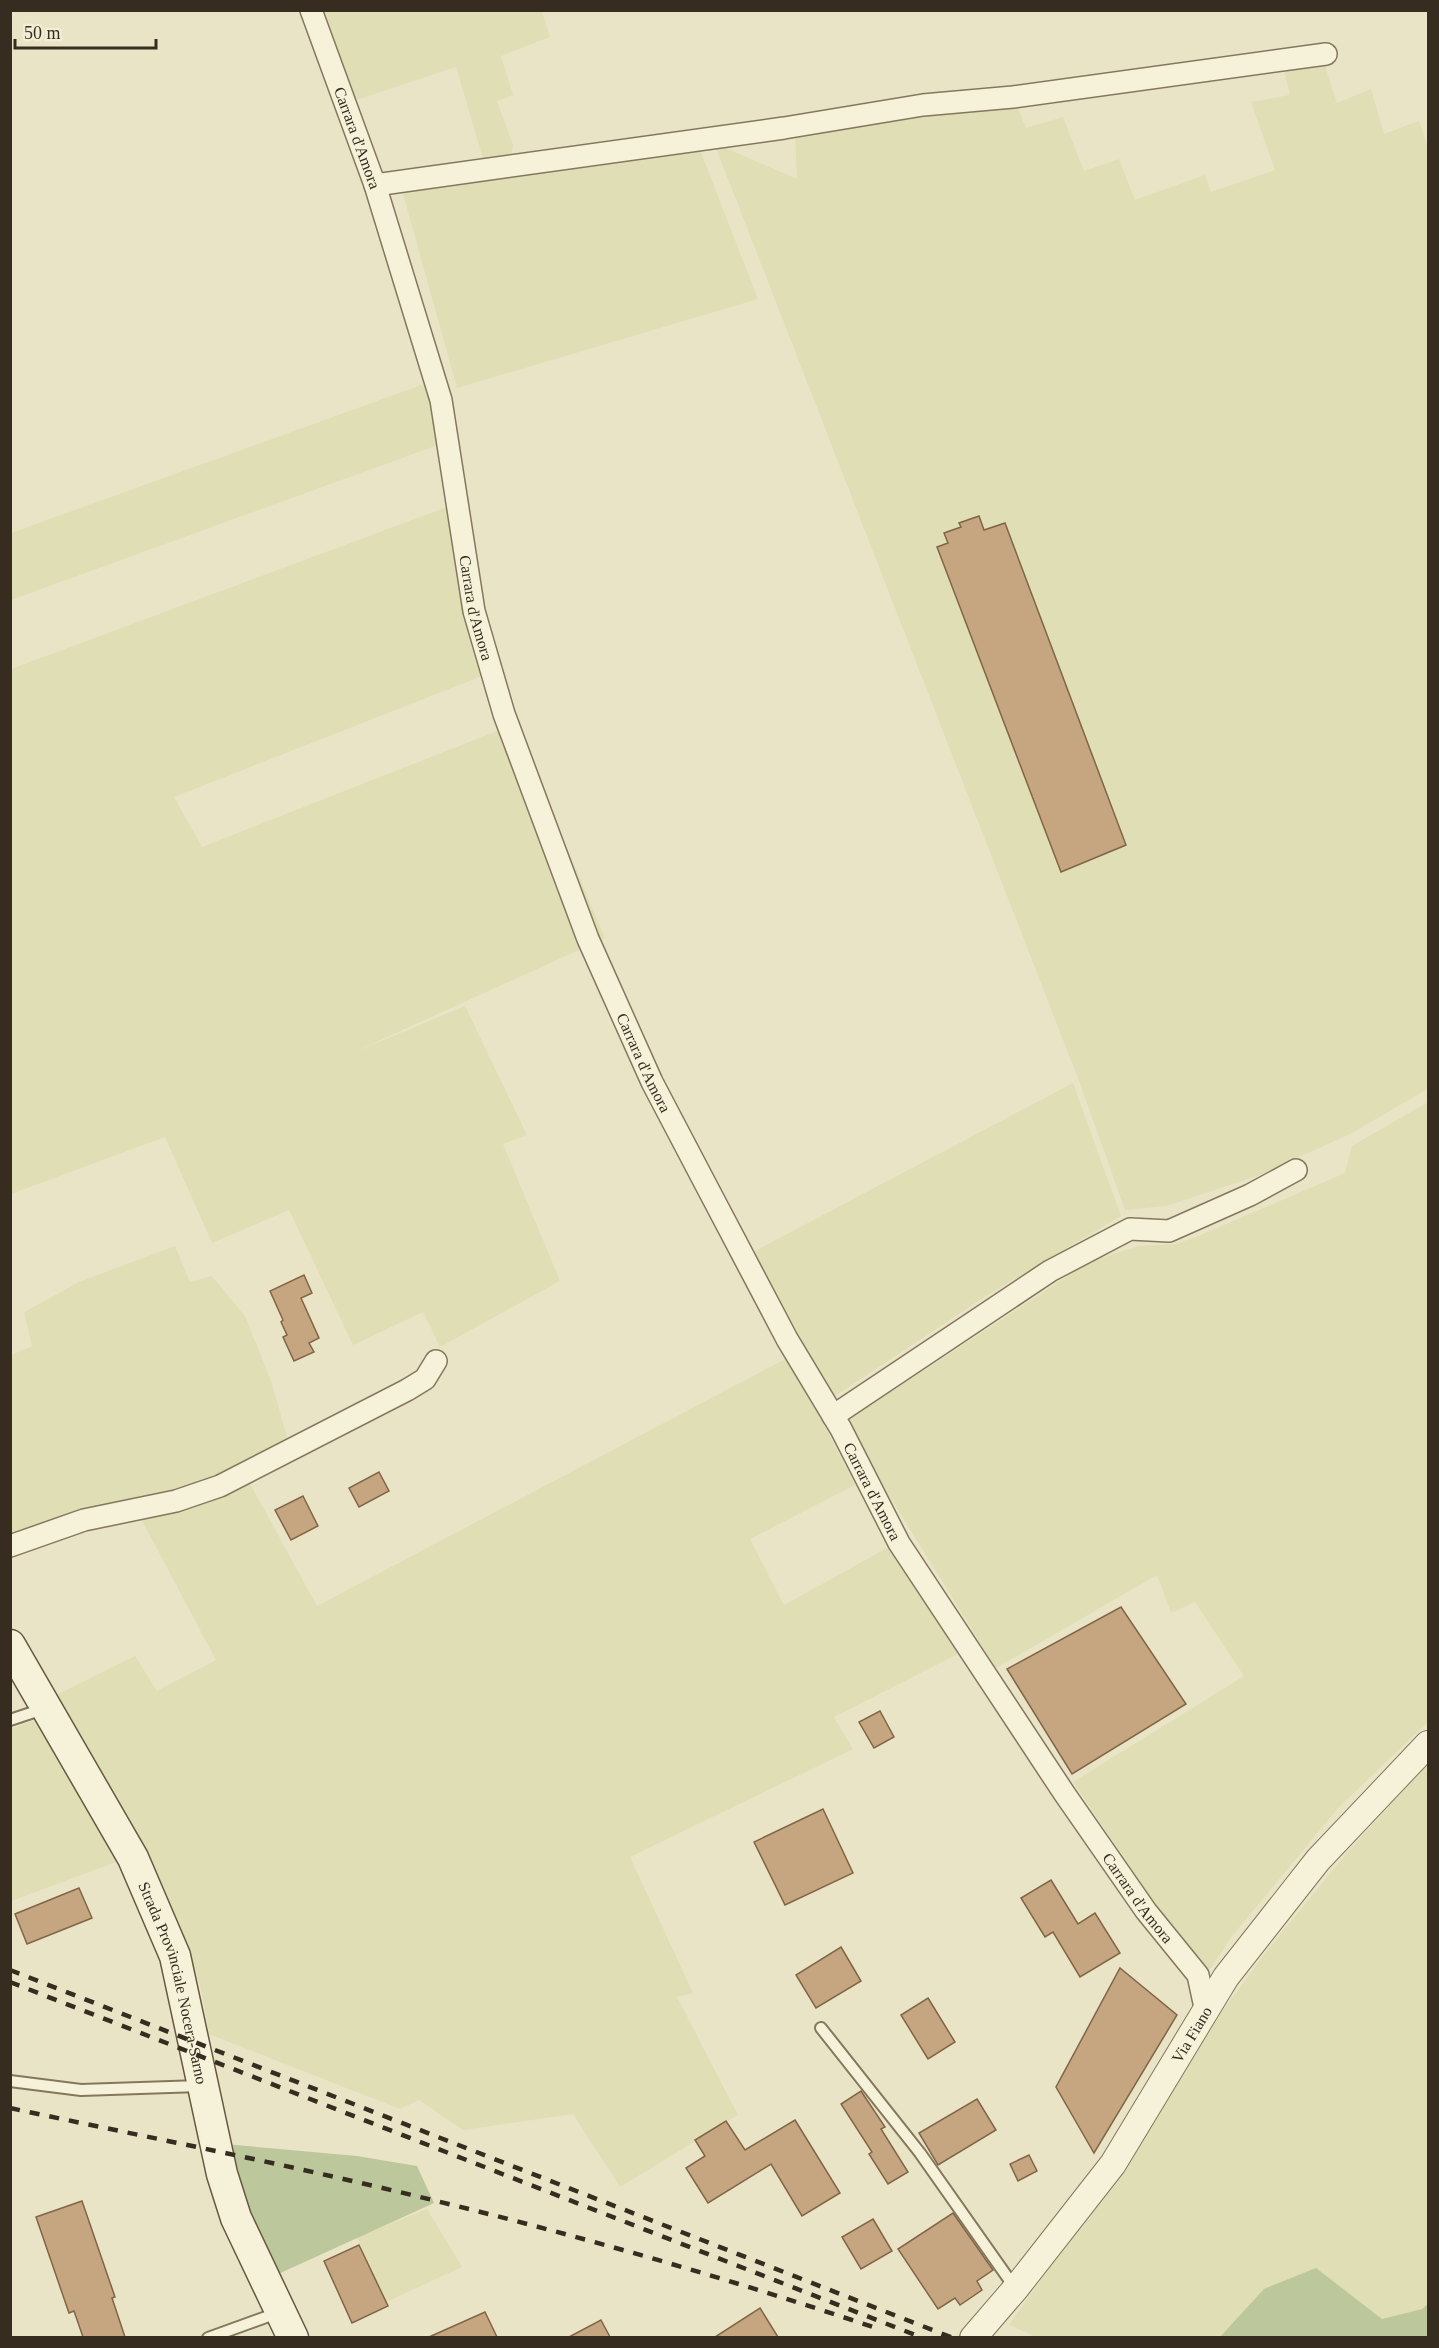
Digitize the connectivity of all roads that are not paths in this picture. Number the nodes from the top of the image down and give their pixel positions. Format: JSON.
{"nodes":[{"id":1,"x":311,"y":10,"type":"edge"},
{"id":2,"x":1326,"y":54,"type":"dead end"},
{"id":3,"x":375,"y":185,"type":"junction"},
{"id":4,"x":1296,"y":1170,"type":"dead end"},
{"id":5,"x":436,"y":1361,"type":"dead end"},
{"id":6,"x":833,"y":1416,"type":"junction"},
{"id":7,"x":10,"y":1546,"type":"edge"},
{"id":8,"x":10,"y":1646,"type":"edge"},
{"id":9,"x":46,"y":1708,"type":"junction"},
{"id":10,"x":10,"y":1720,"type":"edge"},
{"id":11,"x":1428,"y":1744,"type":"edge"},
{"id":12,"x":1206,"y":2012,"type":"junction"},
{"id":13,"x":821,"y":2028,"type":"dead end"},
{"id":14,"x":10,"y":2081,"type":"edge"},
{"id":15,"x":203,"y":2086,"type":"junction"},
{"id":16,"x":1016,"y":2288,"type":"junction"},
{"id":17,"x":287,"y":2325,"type":"edge"},
{"id":18,"x":208,"y":2337,"type":"edge"},
{"id":19,"x":973,"y":2337,"type":"edge"}],
"edges":[{"from":1,"to":3,"type":"street","name":"Carrara d'Amora"},
{"from":2,"to":3,"type":"street"},
{"from":3,"to":6,"type":"street","name":"Carrara d'Amora"},
{"from":4,"to":6,"type":"street"},
{"from":5,"to":7,"type":"street"},
{"from":6,"to":12,"type":"street","name":"Carrara d'Amora"},
{"from":8,"to":9,"type":"main road","name":"Strada Provinciale Nocera-Sarno"},
{"from":9,"to":10,"type":"lane"},
{"from":9,"to":15,"type":"main road","name":"Strada Provinciale Nocera-Sarno"},
{"from":11,"to":12,"type":"street","name":"Via Fiano"},
{"from":12,"to":16,"type":"street","name":"Via Fiano"},
{"from":13,"to":16,"type":"lane"},
{"from":14,"to":15,"type":"lane"},
{"from":15,"to":17,"type":"main road","name":"Strada Provinciale Nocera-Sarno"},
{"from":16,"to":19,"type":"street","name":"Via Fiano"},
{"from":17,"to":18,"type":"lane"}]}
